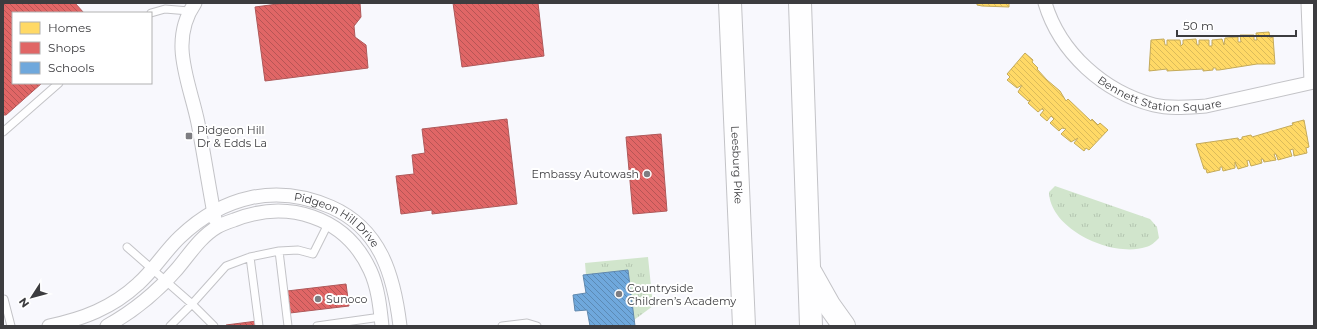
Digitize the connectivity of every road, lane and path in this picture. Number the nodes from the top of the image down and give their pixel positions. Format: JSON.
{"nodes":[{"id":1,"x":730,"y":3,"type":"edge"},
{"id":2,"x":800,"y":3,"type":"edge"},
{"id":3,"x":1045,"y":3,"type":"edge"},
{"id":4,"x":1308,"y":3,"type":"edge"},
{"id":5,"x":192,"y":7,"type":"edge"},
{"id":6,"x":152,"y":13,"type":"edge"},
{"id":7,"x":1313,"y":82,"type":"edge"},
{"id":8,"x":58,"y":84,"type":"edge"},
{"id":9,"x":3,"y":132,"type":"edge"},
{"id":10,"x":214,"y":212,"type":"junction"},
{"id":11,"x":328,"y":224,"type":"junction"},
{"id":12,"x":217,"y":227,"type":"junction"},
{"id":13,"x":127,"y":247,"type":"dead end"},
{"id":14,"x":278,"y":251,"type":"junction"},
{"id":15,"x":250,"y":257,"type":"junction"},
{"id":16,"x":152,"y":270,"type":"junction"},
{"id":17,"x":742,"y":271,"type":"junction"},
{"id":18,"x":809,"y":271,"type":"junction"},
{"id":19,"x":166,"y":282,"type":"junction"},
{"id":20,"x":4,"y":299,"type":"edge"},
{"id":21,"x":192,"y":304,"type":"junction"},
{"id":22,"x":382,"y":321,"type":"edge"},
{"id":23,"x":351,"y":323,"type":"edge"},
{"id":24,"x":11,"y":326,"type":"edge"},
{"id":25,"x":49,"y":326,"type":"edge"},
{"id":26,"x":107,"y":326,"type":"edge"},
{"id":27,"x":170,"y":326,"type":"edge"},
{"id":28,"x":214,"y":326,"type":"edge"},
{"id":29,"x":259,"y":326,"type":"edge"},
{"id":30,"x":288,"y":326,"type":"edge"},
{"id":31,"x":317,"y":326,"type":"edge"},
{"id":32,"x":400,"y":326,"type":"edge"},
{"id":33,"x":502,"y":326,"type":"edge"},
{"id":34,"x":537,"y":326,"type":"edge"},
{"id":35,"x":728,"y":326,"type":"edge"},
{"id":36,"x":744,"y":326,"type":"edge"},
{"id":37,"x":811,"y":326,"type":"edge"},
{"id":38,"x":844,"y":326,"type":"edge"}],
"edges":[{"from":1,"to":17,"type":"highway","name":"Leesburg Pike"},
{"from":2,"to":18,"type":"highway"},
{"from":3,"to":7,"type":"street","name":"Bennett Station Square"},
{"from":4,"to":7,"type":"street"},
{"from":5,"to":6,"type":"lane"},
{"from":5,"to":10,"type":"street"},
{"from":8,"to":9,"type":"lane"},
{"from":10,"to":12,"type":"street"},
{"from":10,"to":16,"type":"street","name":"Pidgeon Hill Drive"},
{"from":10,"to":32,"type":"street","name":"Pidgeon Hill Drive"},
{"from":11,"to":12,"type":"street","name":"Pidgeon Hill Drive"},
{"from":11,"to":14,"type":"lane"},
{"from":11,"to":22,"type":"street","name":"Pidgeon Hill Drive"},
{"from":12,"to":19,"type":"street","name":"Pidgeon Hill Drive"},
{"from":13,"to":16,"type":"lane"},
{"from":14,"to":15,"type":"lane"},
{"from":14,"to":30,"type":"lane"},
{"from":15,"to":21,"type":"lane"},
{"from":15,"to":29,"type":"lane"},
{"from":16,"to":19,"type":"lane"},
{"from":16,"to":25,"type":"street","name":"Pidgeon Hill Drive"},
{"from":17,"to":35,"type":"highway"},
{"from":17,"to":36,"type":"highway","name":"Leesburg Pike"},
{"from":18,"to":37,"type":"highway"},
{"from":18,"to":38,"type":"highway"},
{"from":19,"to":21,"type":"lane"},
{"from":19,"to":26,"type":"street","name":"Pidgeon Hill Drive"},
{"from":20,"to":24,"type":"lane"},
{"from":21,"to":27,"type":"lane"},
{"from":21,"to":28,"type":"lane"},
{"from":22,"to":23,"type":"lane"},
{"from":23,"to":31,"type":"lane"},
{"from":33,"to":34,"type":"lane"}]}
